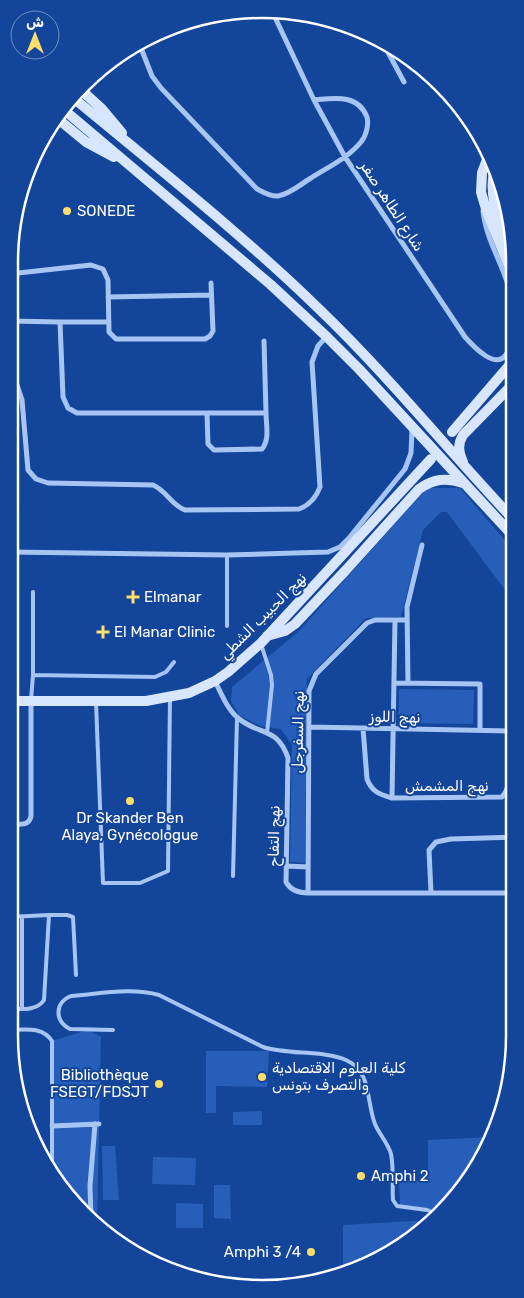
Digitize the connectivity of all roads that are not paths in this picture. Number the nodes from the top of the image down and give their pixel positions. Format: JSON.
{"nodes":[{"id":1,"x":275,"y":18,"type":"edge"},
{"id":2,"x":141,"y":49,"type":"edge"},
{"id":3,"x":388,"y":53,"type":"edge"},
{"id":4,"x":404,"y":82,"type":"dead end"},
{"id":5,"x":85,"y":94,"type":"edge"},
{"id":6,"x":314,"y":100,"type":"junction"},
{"id":7,"x":78,"y":102,"type":"edge"},
{"id":8,"x":68,"y":113,"type":"edge"},
{"id":9,"x":62,"y":122,"type":"edge"},
{"id":10,"x":130,"y":146,"type":"junction"},
{"id":11,"x":345,"y":157,"type":"junction"},
{"id":12,"x":122,"y":160,"type":"junction"},
{"id":13,"x":485,"y":162,"type":"edge"},
{"id":14,"x":493,"y":180,"type":"edge"},
{"id":15,"x":483,"y":200,"type":"junction"},
{"id":16,"x":504,"y":231,"type":"edge"},
{"id":17,"x":506,"y":258,"type":"edge"},
{"id":18,"x":18,"y":273,"type":"edge"},
{"id":19,"x":506,"y":278,"type":"edge"},
{"id":20,"x":211,"y":283,"type":"dead end"},
{"id":21,"x":211,"y":295,"type":"junction"},
{"id":22,"x":108,"y":297,"type":"junction"},
{"id":23,"x":18,"y":321,"type":"edge"},
{"id":24,"x":60,"y":322,"type":"junction"},
{"id":25,"x":109,"y":322,"type":"junction"},
{"id":26,"x":327,"y":337,"type":"junction"},
{"id":27,"x":264,"y":341,"type":"dead end"},
{"id":28,"x":506,"y":355,"type":"edge"},
{"id":29,"x":506,"y":369,"type":"edge"},
{"id":30,"x":18,"y":388,"type":"edge"},
{"id":31,"x":506,"y":392,"type":"edge"},
{"id":32,"x":266,"y":413,"type":"junction"},
{"id":33,"x":207,"y":414,"type":"junction"},
{"id":34,"x":411,"y":426,"type":"junction"},
{"id":35,"x":452,"y":432,"type":"dead end"},
{"id":36,"x":431,"y":460,"type":"dead end"},
{"id":37,"x":467,"y":470,"type":"junction"},
{"id":38,"x":464,"y":483,"type":"junction"},
{"id":39,"x":506,"y":511,"type":"edge"},
{"id":40,"x":506,"y":528,"type":"edge"},
{"id":41,"x":422,"y":545,"type":"dead end"},
{"id":42,"x":18,"y":552,"type":"edge"},
{"id":43,"x":227,"y":555,"type":"junction"},
{"id":44,"x":32,"y":592,"type":"dead end"},
{"id":45,"x":395,"y":620,"type":"junction"},
{"id":46,"x":407,"y":620,"type":"junction"},
{"id":47,"x":227,"y":626,"type":"dead end"},
{"id":48,"x":264,"y":639,"type":"junction"},
{"id":49,"x":174,"y":662,"type":"dead end"},
{"id":50,"x":33,"y":675,"type":"junction"},
{"id":51,"x":215,"y":681,"type":"junction"},
{"id":52,"x":394,"y":683,"type":"junction"},
{"id":53,"x":408,"y":683,"type":"junction"},
{"id":54,"x":170,"y":697,"type":"junction"},
{"id":55,"x":31,"y":700,"type":"junction"},
{"id":56,"x":96,"y":700,"type":"junction"},
{"id":57,"x":18,"y":701,"type":"edge"},
{"id":58,"x":238,"y":718,"type":"junction"},
{"id":59,"x":310,"y":727,"type":"junction"},
{"id":60,"x":363,"y":728,"type":"junction"},
{"id":61,"x":392,"y":729,"type":"junction"},
{"id":62,"x":480,"y":730,"type":"junction"},
{"id":63,"x":506,"y":731,"type":"edge"},
{"id":64,"x":267,"y":733,"type":"junction"},
{"id":65,"x":506,"y":789,"type":"edge"},
{"id":66,"x":392,"y":798,"type":"junction"},
{"id":67,"x":18,"y":824,"type":"edge"},
{"id":68,"x":506,"y":837,"type":"edge"},
{"id":69,"x":286,"y":866,"type":"junction"},
{"id":70,"x":308,"y":867,"type":"junction"},
{"id":71,"x":234,"y":876,"type":"dead end"},
{"id":72,"x":308,"y":893,"type":"junction"},
{"id":73,"x":431,"y":893,"type":"junction"},
{"id":74,"x":506,"y":893,"type":"edge"},
{"id":75,"x":49,"y":915,"type":"junction"},
{"id":76,"x":18,"y":917,"type":"edge"},
{"id":77,"x":22,"y":917,"type":"junction"},
{"id":78,"x":76,"y":975,"type":"dead end"},
{"id":79,"x":18,"y":1009,"type":"edge"},
{"id":80,"x":22,"y":1009,"type":"junction"},
{"id":81,"x":18,"y":1030,"type":"edge"},
{"id":82,"x":113,"y":1030,"type":"dead end"},
{"id":83,"x":52,"y":1126,"type":"junction"},
{"id":84,"x":52,"y":1161,"type":"edge"},
{"id":85,"x":91,"y":1211,"type":"edge"},
{"id":86,"x":432,"y":1212,"type":"edge"}],
"edges":[{"from":1,"to":6,"type":"street","name":"شارع الطاهر صفر"},
{"from":2,"to":11,"type":"street"},
{"from":3,"to":4,"type":"street"},
{"from":5,"to":10,"type":"street"},
{"from":6,"to":11,"type":"street","name":"شارع الطاهر صفر"},
{"from":6,"to":11,"type":"street"},
{"from":7,"to":10,"type":"street"},
{"from":8,"to":12,"type":"street"},
{"from":9,"to":12,"type":"street"},
{"from":10,"to":37,"type":"street"},
{"from":11,"to":28,"type":"street","name":"شارع الطاهر صفر"},
{"from":12,"to":26,"type":"street"},
{"from":13,"to":15,"type":"street"},
{"from":14,"to":16,"type":"street"},
{"from":15,"to":17,"type":"street"},
{"from":15,"to":19,"type":"street"},
{"from":18,"to":22,"type":"street"},
{"from":20,"to":21,"type":"street"},
{"from":21,"to":22,"type":"street"},
{"from":21,"to":25,"type":"street"},
{"from":22,"to":25,"type":"street"},
{"from":23,"to":24,"type":"street"},
{"from":24,"to":25,"type":"street"},
{"from":24,"to":33,"type":"street"},
{"from":26,"to":30,"type":"street"},
{"from":26,"to":34,"type":"street"},
{"from":27,"to":32,"type":"street"},
{"from":29,"to":35,"type":"street"},
{"from":31,"to":37,"type":"street"},
{"from":32,"to":33,"type":"street"},
{"from":32,"to":33,"type":"street"},
{"from":34,"to":38,"type":"street"},
{"from":34,"to":43,"type":"street"},
{"from":36,"to":48,"type":"street","name":"نهج الحبيب الشطي"},
{"from":37,"to":39,"type":"street"},
{"from":38,"to":40,"type":"street"},
{"from":38,"to":48,"type":"street"},
{"from":41,"to":46,"type":"street"},
{"from":42,"to":43,"type":"street"},
{"from":43,"to":47,"type":"lane"},
{"from":44,"to":50,"type":"lane"},
{"from":45,"to":46,"type":"street","name":"نهج السفرجل"},
{"from":45,"to":52,"type":"street","name":"نهج المشمش"},
{"from":45,"to":59,"type":"street","name":"نهج السفرجل"},
{"from":46,"to":53,"type":"street"},
{"from":48,"to":51,"type":"street","name":"نهج الحبيب الشطي"},
{"from":48,"to":64,"type":"lane"},
{"from":49,"to":50,"type":"lane"},
{"from":50,"to":55,"type":"lane"},
{"from":51,"to":54,"type":"street","name":"نهج الحبيب الشطي"},
{"from":51,"to":58,"type":"street","name":"نهج التفاح"},
{"from":52,"to":53,"type":"street"},
{"from":52,"to":61,"type":"street","name":"نهج المشمش"},
{"from":53,"to":62,"type":"street"},
{"from":54,"to":56,"type":"street","name":"نهج الحبيب الشطي"},
{"from":54,"to":56,"type":"lane"},
{"from":55,"to":56,"type":"street","name":"نهج الحبيب الشطي"},
{"from":55,"to":57,"type":"street","name":"نهج الحبيب الشطي"},
{"from":55,"to":67,"type":"street"},
{"from":58,"to":64,"type":"street","name":"نهج التفاح"},
{"from":58,"to":71,"type":"lane"},
{"from":59,"to":60,"type":"street","name":"نهج اللوز"},
{"from":59,"to":70,"type":"street","name":"نهج السفرجل"},
{"from":60,"to":61,"type":"street","name":"نهج اللوز"},
{"from":60,"to":66,"type":"street"},
{"from":61,"to":62,"type":"street","name":"نهج اللوز"},
{"from":61,"to":66,"type":"street","name":"نهج المشمش"},
{"from":62,"to":63,"type":"street","name":"نهج اللوز"},
{"from":64,"to":69,"type":"street","name":"نهج التفاح"},
{"from":65,"to":66,"type":"street","name":"نهج المشمش"},
{"from":68,"to":73,"type":"street"},
{"from":69,"to":70,"type":"street"},
{"from":69,"to":72,"type":"street","name":"نهج التفاح"},
{"from":70,"to":72,"type":"street","name":"نهج السفرجل"},
{"from":72,"to":73,"type":"street","name":"نهج التفاح"},
{"from":73,"to":74,"type":"street","name":"نهج التفاح"},
{"from":75,"to":77,"type":"lane"},
{"from":75,"to":78,"type":"lane"},
{"from":75,"to":80,"type":"lane"},
{"from":76,"to":77,"type":"lane"},
{"from":77,"to":80,"type":"lane"},
{"from":79,"to":80,"type":"lane"},
{"from":81,"to":83,"type":"lane"},
{"from":82,"to":86,"type":"lane"},
{"from":83,"to":84,"type":"lane"},
{"from":83,"to":85,"type":"street"}]}
